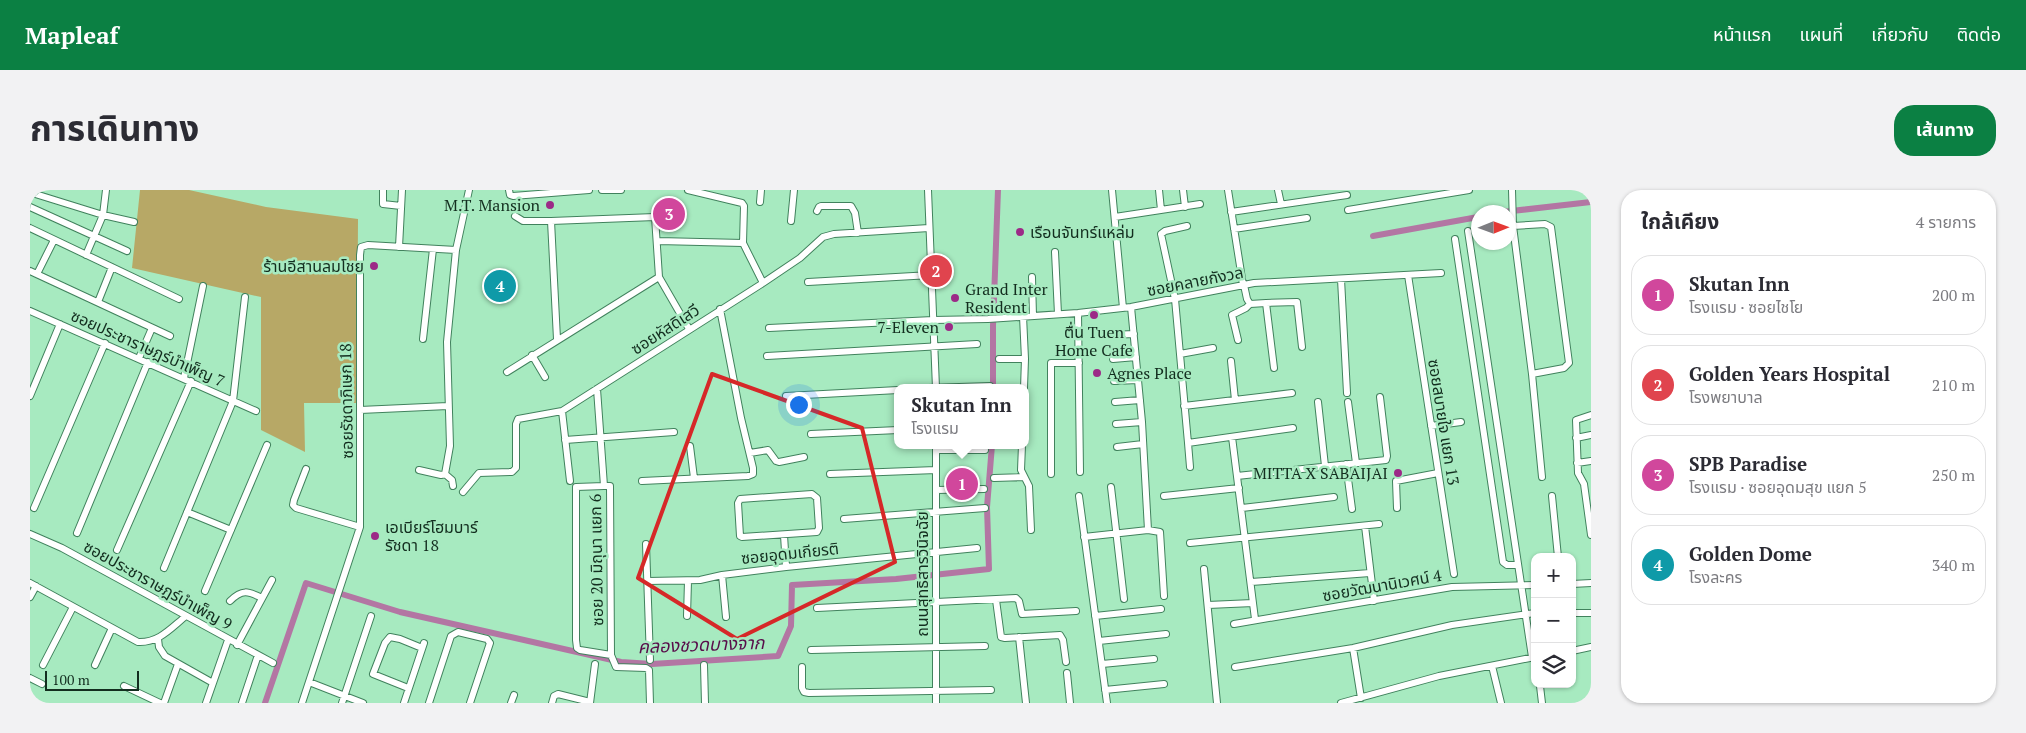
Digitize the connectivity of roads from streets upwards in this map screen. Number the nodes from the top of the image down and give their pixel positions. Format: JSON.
{"nodes":[{"id":1,"x":106,"y":190,"type":"edge"},
{"id":2,"x":383,"y":190,"type":"edge"},
{"id":3,"x":402,"y":190,"type":"edge"},
{"id":4,"x":469,"y":190,"type":"edge"},
{"id":5,"x":509,"y":190,"type":"edge"},
{"id":6,"x":589,"y":190,"type":"edge"},
{"id":7,"x":602,"y":190,"type":"edge"},
{"id":8,"x":621,"y":190,"type":"edge"},
{"id":9,"x":688,"y":190,"type":"edge"},
{"id":10,"x":761,"y":190,"type":"edge"},
{"id":11,"x":794,"y":190,"type":"edge"},
{"id":12,"x":928,"y":190,"type":"edge"},
{"id":13,"x":1112,"y":190,"type":"edge"},
{"id":14,"x":1159,"y":190,"type":"edge"},
{"id":15,"x":1183,"y":190,"type":"edge"},
{"id":16,"x":1228,"y":190,"type":"edge"},
{"id":17,"x":1278,"y":190,"type":"edge"},
{"id":18,"x":1469,"y":190,"type":"edge"},
{"id":19,"x":1512,"y":190,"type":"edge"},
{"id":20,"x":33,"y":192,"type":"edge"},
{"id":21,"x":721,"y":194,"type":"edge"},
{"id":22,"x":1347,"y":195,"type":"dead end"},
{"id":23,"x":760,"y":202,"type":"dead end"},
{"id":24,"x":1200,"y":204,"type":"dead end"},
{"id":25,"x":1280,"y":204,"type":"junction"},
{"id":26,"x":1512,"y":205,"type":"edge"},
{"id":27,"x":401,"y":206,"type":"junction"},
{"id":28,"x":30,"y":207,"type":"edge"},
{"id":29,"x":1185,"y":207,"type":"junction"},
{"id":30,"x":1161,"y":210,"type":"junction"},
{"id":31,"x":1348,"y":210,"type":"dead end"},
{"id":32,"x":817,"y":211,"type":"dead end"},
{"id":33,"x":1231,"y":212,"type":"junction"},
{"id":34,"x":103,"y":215,"type":"junction"},
{"id":35,"x":516,"y":216,"type":"dead end"},
{"id":36,"x":1115,"y":217,"type":"junction"},
{"id":37,"x":1307,"y":218,"type":"dead end"},
{"id":38,"x":791,"y":220,"type":"dead end"},
{"id":39,"x":551,"y":221,"type":"junction"},
{"id":40,"x":134,"y":222,"type":"dead end"},
{"id":41,"x":1188,"y":226,"type":"dead end"},
{"id":42,"x":1516,"y":226,"type":"edge"},
{"id":43,"x":30,"y":228,"type":"edge"},
{"id":44,"x":929,"y":228,"type":"junction"},
{"id":45,"x":1234,"y":229,"type":"junction"},
{"id":46,"x":1468,"y":231,"type":"dead end"},
{"id":47,"x":858,"y":233,"type":"junction"},
{"id":48,"x":94,"y":236,"type":"junction"},
{"id":49,"x":1455,"y":239,"type":"dead end"},
{"id":50,"x":54,"y":240,"type":"junction"},
{"id":51,"x":658,"y":241,"type":"junction"},
{"id":52,"x":743,"y":242,"type":"junction"},
{"id":53,"x":399,"y":247,"type":"junction"},
{"id":54,"x":433,"y":249,"type":"junction"},
{"id":55,"x":1516,"y":249,"type":"edge"},
{"id":56,"x":456,"y":250,"type":"junction"},
{"id":57,"x":127,"y":251,"type":"dead end"},
{"id":58,"x":1055,"y":252,"type":"dead end"},
{"id":59,"x":86,"y":255,"type":"junction"},
{"id":60,"x":112,"y":267,"type":"junction"},
{"id":61,"x":33,"y":272,"type":"edge"},
{"id":62,"x":1441,"y":273,"type":"dead end"},
{"id":63,"x":931,"y":275,"type":"junction"},
{"id":64,"x":1408,"y":275,"type":"junction"},
{"id":65,"x":659,"y":277,"type":"junction"},
{"id":66,"x":1032,"y":277,"type":"dead end"},
{"id":67,"x":1341,"y":279,"type":"junction"},
{"id":68,"x":808,"y":282,"type":"dead end"},
{"id":69,"x":763,"y":283,"type":"junction"},
{"id":70,"x":1244,"y":285,"type":"junction"},
{"id":71,"x":203,"y":286,"type":"dead end"},
{"id":72,"x":245,"y":297,"type":"dead end"},
{"id":73,"x":179,"y":298,"type":"dead end"},
{"id":74,"x":1175,"y":299,"type":"junction"},
{"id":75,"x":98,"y":302,"type":"junction"},
{"id":76,"x":1266,"y":303,"type":"junction"},
{"id":77,"x":1250,"y":304,"type":"junction"},
{"id":78,"x":1131,"y":307,"type":"junction"},
{"id":79,"x":1123,"y":308,"type":"junction"},
{"id":80,"x":720,"y":309,"type":"junction"},
{"id":81,"x":30,"y":312,"type":"edge"},
{"id":82,"x":1078,"y":313,"type":"junction"},
{"id":83,"x":1058,"y":314,"type":"junction"},
{"id":84,"x":1024,"y":316,"type":"junction"},
{"id":85,"x":1032,"y":316,"type":"junction"},
{"id":86,"x":933,"y":320,"type":"junction"},
{"id":87,"x":60,"y":324,"type":"junction"},
{"id":88,"x":152,"y":328,"type":"junction"},
{"id":89,"x":769,"y":328,"type":"dead end"},
{"id":90,"x":689,"y":329,"type":"junction"},
{"id":91,"x":1134,"y":334,"type":"junction"},
{"id":92,"x":1111,"y":335,"type":"dead end"},
{"id":93,"x":170,"y":336,"type":"dead end"},
{"id":94,"x":423,"y":338,"type":"dead end"},
{"id":95,"x":557,"y":339,"type":"junction"},
{"id":96,"x":1238,"y":340,"type":"dead end"},
{"id":97,"x":105,"y":343,"type":"junction"},
{"id":98,"x":977,"y":344,"type":"dead end"},
{"id":99,"x":934,"y":346,"type":"junction"},
{"id":100,"x":1302,"y":347,"type":"dead end"},
{"id":101,"x":1213,"y":348,"type":"dead end"},
{"id":102,"x":1180,"y":354,"type":"junction"},
{"id":103,"x":532,"y":355,"type":"junction"},
{"id":104,"x":767,"y":356,"type":"dead end"},
{"id":105,"x":1136,"y":357,"type":"junction"},
{"id":106,"x":139,"y":358,"type":"junction"},
{"id":107,"x":999,"y":359,"type":"dead end"},
{"id":108,"x":1025,"y":359,"type":"junction"},
{"id":109,"x":1113,"y":359,"type":"dead end"},
{"id":110,"x":1231,"y":361,"type":"dead end"},
{"id":111,"x":148,"y":362,"type":"junction"},
{"id":112,"x":1079,"y":363,"type":"junction"},
{"id":113,"x":1274,"y":368,"type":"dead end"},
{"id":114,"x":507,"y":372,"type":"dead end"},
{"id":115,"x":1532,"y":374,"type":"junction"},
{"id":116,"x":545,"y":377,"type":"dead end"},
{"id":117,"x":184,"y":378,"type":"junction"},
{"id":118,"x":1138,"y":380,"type":"junction"},
{"id":119,"x":190,"y":381,"type":"junction"},
{"id":120,"x":1114,"y":381,"type":"dead end"},
{"id":121,"x":936,"y":384,"type":"edge"},
{"id":122,"x":1024,"y":384,"type":"edge"},
{"id":123,"x":597,"y":389,"type":"junction"},
{"id":124,"x":894,"y":390,"type":"edge"},
{"id":125,"x":1292,"y":393,"type":"dead end"},
{"id":126,"x":1347,"y":393,"type":"dead end"},
{"id":127,"x":30,"y":396,"type":"edge"},
{"id":128,"x":786,"y":396,"type":"dead end"},
{"id":129,"x":1380,"y":397,"type":"dead end"},
{"id":130,"x":1140,"y":400,"type":"junction"},
{"id":131,"x":1235,"y":400,"type":"junction"},
{"id":132,"x":233,"y":401,"type":"junction"},
{"id":133,"x":1114,"y":402,"type":"dead end"},
{"id":134,"x":1318,"y":402,"type":"dead end"},
{"id":135,"x":1348,"y":402,"type":"dead end"},
{"id":136,"x":448,"y":406,"type":"junction"},
{"id":137,"x":1184,"y":406,"type":"junction"},
{"id":138,"x":256,"y":410,"type":"dead end"},
{"id":139,"x":360,"y":410,"type":"junction"},
{"id":140,"x":562,"y":411,"type":"junction"},
{"id":141,"x":1591,"y":416,"type":"edge"},
{"id":142,"x":1142,"y":422,"type":"junction"},
{"id":143,"x":1461,"y":422,"type":"dead end"},
{"id":144,"x":1116,"y":424,"type":"dead end"},
{"id":145,"x":1431,"y":426,"type":"junction"},
{"id":146,"x":1293,"y":428,"type":"dead end"},
{"id":147,"x":894,"y":430,"type":"edge"},
{"id":148,"x":674,"y":432,"type":"dead end"},
{"id":149,"x":811,"y":434,"type":"dead end"},
{"id":150,"x":1591,"y":435,"type":"edge"},
{"id":151,"x":602,"y":436,"type":"junction"},
{"id":152,"x":1232,"y":437,"type":"junction"},
{"id":153,"x":1576,"y":438,"type":"junction"},
{"id":154,"x":565,"y":440,"type":"junction"},
{"id":155,"x":1188,"y":443,"type":"junction"},
{"id":156,"x":267,"y":444,"type":"dead end"},
{"id":157,"x":1143,"y":444,"type":"junction"},
{"id":158,"x":690,"y":446,"type":"dead end"},
{"id":159,"x":1117,"y":446,"type":"dead end"},
{"id":160,"x":936,"y":449,"type":"edge"},
{"id":161,"x":960,"y":449,"type":"edge"},
{"id":162,"x":1022,"y":449,"type":"edge"},
{"id":163,"x":985,"y":450,"type":"dead end"},
{"id":164,"x":750,"y":453,"type":"junction"},
{"id":165,"x":804,"y":457,"type":"dead end"},
{"id":166,"x":1591,"y":461,"type":"edge"},
{"id":167,"x":1356,"y":463,"type":"junction"},
{"id":168,"x":1577,"y":463,"type":"junction"},
{"id":169,"x":1346,"y":464,"type":"junction"},
{"id":170,"x":1325,"y":466,"type":"junction"},
{"id":171,"x":1190,"y":467,"type":"dead end"},
{"id":172,"x":306,"y":469,"type":"dead end"},
{"id":173,"x":419,"y":470,"type":"dead end"},
{"id":174,"x":936,"y":470,"type":"junction"},
{"id":175,"x":1080,"y":472,"type":"dead end"},
{"id":176,"x":1438,"y":473,"type":"junction"},
{"id":177,"x":445,"y":474,"type":"junction"},
{"id":178,"x":830,"y":474,"type":"dead end"},
{"id":179,"x":1051,"y":474,"type":"dead end"},
{"id":180,"x":1237,"y":476,"type":"junction"},
{"id":181,"x":1023,"y":477,"type":"junction"},
{"id":182,"x":694,"y":478,"type":"junction"},
{"id":183,"x":994,"y":478,"type":"dead end"},
{"id":184,"x":1542,"y":478,"type":"dead end"},
{"id":185,"x":570,"y":481,"type":"dead end"},
{"id":186,"x":642,"y":481,"type":"dead end"},
{"id":187,"x":454,"y":486,"type":"dead end"},
{"id":188,"x":604,"y":486,"type":"junction"},
{"id":189,"x":1111,"y":487,"type":"dead end"},
{"id":190,"x":984,"y":488,"type":"dead end"},
{"id":191,"x":1239,"y":488,"type":"junction"},
{"id":192,"x":936,"y":490,"type":"junction"},
{"id":193,"x":463,"y":492,"type":"dead end"},
{"id":194,"x":1079,"y":496,"type":"dead end"},
{"id":195,"x":1164,"y":496,"type":"dead end"},
{"id":196,"x":1552,"y":496,"type":"dead end"},
{"id":197,"x":1334,"y":497,"type":"dead end"},
{"id":198,"x":1589,"y":498,"type":"edge"},
{"id":199,"x":34,"y":508,"type":"dead end"},
{"id":200,"x":985,"y":508,"type":"dead end"},
{"id":201,"x":1242,"y":508,"type":"junction"},
{"id":202,"x":1397,"y":508,"type":"dead end"},
{"id":203,"x":1352,"y":510,"type":"dead end"},
{"id":204,"x":187,"y":512,"type":"junction"},
{"id":205,"x":936,"y":512,"type":"junction"},
{"id":206,"x":844,"y":519,"type":"dead end"},
{"id":207,"x":1379,"y":524,"type":"dead end"},
{"id":208,"x":1365,"y":526,"type":"junction"},
{"id":209,"x":360,"y":527,"type":"junction"},
{"id":210,"x":231,"y":530,"type":"junction"},
{"id":211,"x":1031,"y":530,"type":"dead end"},
{"id":212,"x":1148,"y":530,"type":"junction"},
{"id":213,"x":77,"y":533,"type":"dead end"},
{"id":214,"x":30,"y":534,"type":"edge"},
{"id":215,"x":1115,"y":534,"type":"junction"},
{"id":216,"x":784,"y":535,"type":"junction"},
{"id":217,"x":1591,"y":535,"type":"edge"},
{"id":218,"x":1245,"y":536,"type":"junction"},
{"id":219,"x":1084,"y":537,"type":"junction"},
{"id":220,"x":1190,"y":543,"type":"dead end"},
{"id":221,"x":646,"y":544,"type":"dead end"},
{"id":222,"x":977,"y":548,"type":"dead end"},
{"id":223,"x":117,"y":550,"type":"dead end"},
{"id":224,"x":936,"y":552,"type":"junction"},
{"id":225,"x":1558,"y":553,"type":"edge"},
{"id":226,"x":1518,"y":565,"type":"junction"},
{"id":227,"x":786,"y":567,"type":"junction"},
{"id":228,"x":164,"y":568,"type":"dead end"},
{"id":229,"x":1204,"y":569,"type":"dead end"},
{"id":230,"x":1370,"y":573,"type":"junction"},
{"id":231,"x":722,"y":574,"type":"junction"},
{"id":232,"x":1454,"y":574,"type":"dead end"},
{"id":233,"x":272,"y":580,"type":"dead end"},
{"id":234,"x":648,"y":580,"type":"junction"},
{"id":235,"x":688,"y":581,"type":"junction"},
{"id":236,"x":1251,"y":582,"type":"junction"},
{"id":237,"x":1591,"y":583,"type":"edge"},
{"id":238,"x":1576,"y":584,"type":"edge"},
{"id":239,"x":33,"y":585,"type":"edge"},
{"id":240,"x":1522,"y":586,"type":"junction"},
{"id":241,"x":1531,"y":586,"type":"edge"},
{"id":242,"x":205,"y":591,"type":"dead end"},
{"id":243,"x":1164,"y":596,"type":"dead end"},
{"id":244,"x":30,"y":597,"type":"edge"},
{"id":245,"x":262,"y":598,"type":"junction"},
{"id":246,"x":1124,"y":599,"type":"dead end"},
{"id":247,"x":996,"y":600,"type":"junction"},
{"id":248,"x":230,"y":601,"type":"dead end"},
{"id":249,"x":1374,"y":601,"type":"junction"},
{"id":250,"x":936,"y":602,"type":"junction"},
{"id":251,"x":1253,"y":603,"type":"junction"},
{"id":252,"x":1208,"y":605,"type":"junction"},
{"id":253,"x":72,"y":607,"type":"junction"},
{"id":254,"x":817,"y":608,"type":"dead end"},
{"id":255,"x":1161,"y":609,"type":"dead end"},
{"id":256,"x":1076,"y":611,"type":"dead end"},
{"id":257,"x":1531,"y":613,"type":"edge"},
{"id":258,"x":1576,"y":613,"type":"edge"},
{"id":259,"x":1591,"y":613,"type":"edge"},
{"id":260,"x":1525,"y":614,"type":"junction"},
{"id":261,"x":186,"y":616,"type":"junction"},
{"id":262,"x":371,"y":616,"type":"dead end"},
{"id":263,"x":687,"y":616,"type":"dead end"},
{"id":264,"x":1096,"y":616,"type":"junction"},
{"id":265,"x":726,"y":617,"type":"dead end"},
{"id":266,"x":1255,"y":619,"type":"junction"},
{"id":267,"x":1234,"y":624,"type":"dead end"},
{"id":268,"x":112,"y":628,"type":"junction"},
{"id":269,"x":1166,"y":634,"type":"dead end"},
{"id":270,"x":1019,"y":637,"type":"junction"},
{"id":271,"x":158,"y":639,"type":"junction"},
{"id":272,"x":228,"y":640,"type":"junction"},
{"id":273,"x":1099,"y":641,"type":"junction"},
{"id":274,"x":237,"y":644,"type":"junction"},
{"id":275,"x":985,"y":646,"type":"dead end"},
{"id":276,"x":1531,"y":646,"type":"edge"},
{"id":277,"x":936,"y":647,"type":"junction"},
{"id":278,"x":1591,"y":647,"type":"edge"},
{"id":279,"x":1353,"y":648,"type":"junction"},
{"id":280,"x":811,"y":650,"type":"dead end"},
{"id":281,"x":1576,"y":650,"type":"edge"},
{"id":282,"x":258,"y":655,"type":"junction"},
{"id":283,"x":611,"y":656,"type":"junction"},
{"id":284,"x":1531,"y":657,"type":"edge"},
{"id":285,"x":1154,"y":659,"type":"dead end"},
{"id":286,"x":650,"y":660,"type":"dead end"},
{"id":287,"x":1066,"y":662,"type":"dead end"},
{"id":288,"x":273,"y":663,"type":"dead end"},
{"id":289,"x":178,"y":664,"type":"junction"},
{"id":290,"x":595,"y":664,"type":"dead end"},
{"id":291,"x":1102,"y":664,"type":"junction"},
{"id":292,"x":43,"y":665,"type":"dead end"},
{"id":293,"x":94,"y":665,"type":"dead end"},
{"id":294,"x":704,"y":665,"type":"dead end"},
{"id":295,"x":802,"y":666,"type":"dead end"},
{"id":296,"x":1492,"y":666,"type":"junction"},
{"id":297,"x":1235,"y":667,"type":"dead end"},
{"id":298,"x":1067,"y":673,"type":"dead end"},
{"id":299,"x":30,"y":678,"type":"edge"},
{"id":300,"x":309,"y":682,"type":"junction"},
{"id":301,"x":213,"y":683,"type":"junction"},
{"id":302,"x":42,"y":684,"type":"dead end"},
{"id":303,"x":1164,"y":684,"type":"dead end"},
{"id":304,"x":124,"y":686,"type":"dead end"},
{"id":305,"x":408,"y":688,"type":"junction"},
{"id":306,"x":1540,"y":688,"type":"edge"},
{"id":307,"x":991,"y":690,"type":"dead end"},
{"id":308,"x":1105,"y":690,"type":"junction"},
{"id":309,"x":936,"y":691,"type":"junction"},
{"id":310,"x":344,"y":695,"type":"junction"},
{"id":311,"x":514,"y":695,"type":"dead end"},
{"id":312,"x":1361,"y":698,"type":"junction"},
{"id":313,"x":160,"y":703,"type":"edge"},
{"id":314,"x":164,"y":703,"type":"edge"},
{"id":315,"x":206,"y":703,"type":"edge"},
{"id":316,"x":242,"y":703,"type":"edge"},
{"id":317,"x":302,"y":703,"type":"edge"},
{"id":318,"x":342,"y":703,"type":"edge"},
{"id":319,"x":363,"y":703,"type":"edge"},
{"id":320,"x":404,"y":703,"type":"edge"},
{"id":321,"x":429,"y":703,"type":"edge"},
{"id":322,"x":470,"y":703,"type":"edge"},
{"id":323,"x":512,"y":703,"type":"edge"},
{"id":324,"x":552,"y":703,"type":"edge"},
{"id":325,"x":590,"y":703,"type":"edge"},
{"id":326,"x":650,"y":703,"type":"edge"},
{"id":327,"x":705,"y":703,"type":"edge"},
{"id":328,"x":936,"y":703,"type":"edge"},
{"id":329,"x":1026,"y":703,"type":"edge"},
{"id":330,"x":1070,"y":703,"type":"edge"},
{"id":331,"x":1107,"y":703,"type":"edge"},
{"id":332,"x":1217,"y":703,"type":"edge"},
{"id":333,"x":1340,"y":703,"type":"edge"},
{"id":334,"x":1501,"y":703,"type":"edge"},
{"id":335,"x":1542,"y":703,"type":"edge"}],
"edges":[{"from":1,"to":34,"type":"street"},
{"from":2,"to":27,"type":"street"},
{"from":3,"to":27,"type":"street"},
{"from":4,"to":56,"type":"street"},
{"from":5,"to":6,"type":"street"},
{"from":7,"to":8,"type":"street"},
{"from":9,"to":21,"type":"street"},
{"from":10,"to":23,"type":"street"},
{"from":11,"to":38,"type":"street"},
{"from":12,"to":44,"type":"street"},
{"from":13,"to":36,"type":"street"},
{"from":14,"to":30,"type":"street"},
{"from":15,"to":29,"type":"street"},
{"from":16,"to":33,"type":"street"},
{"from":17,"to":25,"type":"street"},
{"from":18,"to":31,"type":"street"},
{"from":19,"to":26,"type":"street"},
{"from":20,"to":28,"type":"street"},
{"from":20,"to":34,"type":"street"},
{"from":21,"to":52,"type":"street"},
{"from":22,"to":25,"type":"street"},
{"from":24,"to":29,"type":"street"},
{"from":25,"to":33,"type":"street"},
{"from":27,"to":53,"type":"street"},
{"from":28,"to":48,"type":"street"},
{"from":29,"to":30,"type":"street"},
{"from":30,"to":36,"type":"street"},
{"from":32,"to":47,"type":"street"},
{"from":33,"to":45,"type":"street"},
{"from":34,"to":40,"type":"street"},
{"from":34,"to":48,"type":"street"},
{"from":35,"to":39,"type":"street"},
{"from":36,"to":79,"type":"street"},
{"from":37,"to":45,"type":"street"},
{"from":39,"to":51,"type":"street"},
{"from":39,"to":95,"type":"street"},
{"from":41,"to":74,"type":"street"},
{"from":42,"to":115,"type":"street"},
{"from":43,"to":50,"type":"street"},
{"from":44,"to":47,"type":"street","name":"ซอยหัสดิเสวี"},
{"from":44,"to":63,"type":"street"},
{"from":45,"to":70,"type":"street"},
{"from":46,"to":226,"type":"street"},
{"from":47,"to":69,"type":"street","name":"ซอยหัสดิเสวี"},
{"from":48,"to":57,"type":"street"},
{"from":48,"to":59,"type":"street"},
{"from":49,"to":226,"type":"street"},
{"from":50,"to":59,"type":"street"},
{"from":50,"to":61,"type":"street"},
{"from":51,"to":52,"type":"street"},
{"from":51,"to":65,"type":"street"},
{"from":52,"to":69,"type":"street"},
{"from":53,"to":54,"type":"street","name":"ซอยรัชดาภิเษก 18"},
{"from":53,"to":139,"type":"street","name":"ซอยรัชดาภิเษก 18"},
{"from":54,"to":56,"type":"street","name":"ซอยรัชดาภิเษก 18"},
{"from":54,"to":94,"type":"street"},
{"from":55,"to":115,"type":"street"},
{"from":56,"to":136,"type":"street"},
{"from":58,"to":83,"type":"street"},
{"from":59,"to":60,"type":"street"},
{"from":60,"to":73,"type":"street"},
{"from":60,"to":75,"type":"street"},
{"from":61,"to":75,"type":"street"},
{"from":62,"to":64,"type":"street","name":"ซอยคลายกังวล"},
{"from":63,"to":68,"type":"street"},
{"from":63,"to":86,"type":"street"},
{"from":64,"to":67,"type":"street","name":"ซอยคลายกังวล"},
{"from":64,"to":145,"type":"street","name":"ซอยสบายใจ แยก 13"},
{"from":65,"to":90,"type":"street"},
{"from":65,"to":95,"type":"street"},
{"from":66,"to":85,"type":"street"},
{"from":67,"to":70,"type":"street","name":"ซอยคลายกังวล"},
{"from":67,"to":126,"type":"street"},
{"from":69,"to":80,"type":"street","name":"ซอยหัสดิเสวี"},
{"from":70,"to":74,"type":"street","name":"ซอยคลายกังวล"},
{"from":70,"to":77,"type":"street"},
{"from":71,"to":117,"type":"street"},
{"from":72,"to":132,"type":"street"},
{"from":74,"to":78,"type":"street","name":"ซอยคลายกังวล"},
{"from":74,"to":102,"type":"street"},
{"from":75,"to":88,"type":"street"},
{"from":76,"to":77,"type":"street"},
{"from":76,"to":100,"type":"street"},
{"from":76,"to":113,"type":"street"},
{"from":77,"to":96,"type":"street"},
{"from":78,"to":79,"type":"street","name":"ซอยคลายกังวล"},
{"from":78,"to":91,"type":"street"},
{"from":79,"to":82,"type":"street","name":"ซอยคลายกังวล"},
{"from":80,"to":90,"type":"street","name":"ซอยหัสดิเสวี"},
{"from":80,"to":164,"type":"street"},
{"from":81,"to":87,"type":"street","name":"ซอยประชาราษฎร์บำเพ็ญ 7"},
{"from":82,"to":83,"type":"street","name":"ซอยคลายกังวล"},
{"from":82,"to":112,"type":"street"},
{"from":83,"to":85,"type":"street","name":"ซอยคลายกังวล"},
{"from":84,"to":85,"type":"street","name":"ซอยคลายกังวล"},
{"from":84,"to":86,"type":"street","name":"ซอยคลายกังวล"},
{"from":84,"to":108,"type":"street"},
{"from":86,"to":89,"type":"street"},
{"from":86,"to":99,"type":"street"},
{"from":87,"to":97,"type":"street","name":"ซอยประชาราษฎร์บำเพ็ญ 7"},
{"from":87,"to":127,"type":"street"},
{"from":88,"to":93,"type":"street"},
{"from":88,"to":106,"type":"street"},
{"from":90,"to":123,"type":"street","name":"ซอยหัสดิเสวี"},
{"from":91,"to":92,"type":"street"},
{"from":91,"to":105,"type":"street"},
{"from":95,"to":103,"type":"street"},
{"from":97,"to":106,"type":"street","name":"ซอยประชาราษฎร์บำเพ็ญ 7"},
{"from":97,"to":199,"type":"street"},
{"from":98,"to":99,"type":"street"},
{"from":99,"to":104,"type":"street"},
{"from":99,"to":121,"type":"street"},
{"from":101,"to":102,"type":"street"},
{"from":102,"to":137,"type":"street"},
{"from":103,"to":114,"type":"street"},
{"from":103,"to":116,"type":"street"},
{"from":105,"to":109,"type":"street"},
{"from":105,"to":118,"type":"street"},
{"from":106,"to":111,"type":"street","name":"ซอยประชาราษฎร์บำเพ็ญ 7"},
{"from":107,"to":108,"type":"street"},
{"from":108,"to":122,"type":"street"},
{"from":110,"to":131,"type":"street"},
{"from":111,"to":117,"type":"street","name":"ซอยประชาราษฎร์บำเพ็ญ 7"},
{"from":111,"to":213,"type":"street"},
{"from":112,"to":175,"type":"street"},
{"from":112,"to":179,"type":"street"},
{"from":115,"to":184,"type":"street"},
{"from":117,"to":119,"type":"street","name":"ซอยประชาราษฎร์บำเพ็ญ 7"},
{"from":118,"to":120,"type":"street"},
{"from":118,"to":130,"type":"street"},
{"from":119,"to":132,"type":"street","name":"ซอยประชาราษฎร์บำเพ็ญ 7"},
{"from":119,"to":223,"type":"street"},
{"from":123,"to":140,"type":"street","name":"ซอยหัสดิเสวี"},
{"from":123,"to":151,"type":"street","name":"ซอย 20 มิถุนา แยก 6"},
{"from":124,"to":128,"type":"street"},
{"from":125,"to":131,"type":"street"},
{"from":129,"to":167,"type":"street"},
{"from":130,"to":133,"type":"street"},
{"from":130,"to":142,"type":"street"},
{"from":131,"to":137,"type":"street"},
{"from":132,"to":138,"type":"street","name":"ซอยประชาราษฎร์บำเพ็ญ 7"},
{"from":132,"to":204,"type":"street"},
{"from":134,"to":170,"type":"street"},
{"from":135,"to":167,"type":"street"},
{"from":136,"to":139,"type":"street"},
{"from":136,"to":177,"type":"street"},
{"from":137,"to":155,"type":"street"},
{"from":139,"to":209,"type":"street","name":"ซอยรัชดาภิเษก 18"},
{"from":140,"to":154,"type":"street"},
{"from":140,"to":193,"type":"street","name":"ซอยหัสดิเสวี"},
{"from":141,"to":153,"type":"street"},
{"from":142,"to":144,"type":"street"},
{"from":142,"to":157,"type":"street"},
{"from":143,"to":145,"type":"street"},
{"from":145,"to":176,"type":"street","name":"ซอยสบายใจ แยก 13"},
{"from":146,"to":152,"type":"street"},
{"from":147,"to":149,"type":"street"},
{"from":148,"to":151,"type":"street"},
{"from":150,"to":153,"type":"street"},
{"from":151,"to":154,"type":"street"},
{"from":151,"to":188,"type":"street","name":"ซอย 20 มิถุนา แยก 6"},
{"from":152,"to":155,"type":"street"},
{"from":152,"to":180,"type":"street"},
{"from":153,"to":168,"type":"street"},
{"from":154,"to":185,"type":"street"},
{"from":155,"to":171,"type":"street"},
{"from":156,"to":210,"type":"street"},
{"from":157,"to":159,"type":"street"},
{"from":157,"to":212,"type":"street"},
{"from":158,"to":182,"type":"street"},
{"from":160,"to":174,"type":"street","name":"ถนนสุทธิสารวินิจฉัย"},
{"from":161,"to":163,"type":"street"},
{"from":162,"to":181,"type":"street"},
{"from":164,"to":165,"type":"street"},
{"from":164,"to":182,"type":"street"},
{"from":166,"to":168,"type":"street"},
{"from":167,"to":169,"type":"street"},
{"from":168,"to":198,"type":"street"},
{"from":169,"to":170,"type":"street"},
{"from":169,"to":203,"type":"street"},
{"from":170,"to":180,"type":"street"},
{"from":172,"to":209,"type":"street"},
{"from":173,"to":177,"type":"street"},
{"from":174,"to":178,"type":"street"},
{"from":174,"to":192,"type":"street","name":"ถนนสุทธิสารวินิจฉัย"},
{"from":176,"to":202,"type":"street"},
{"from":176,"to":232,"type":"street","name":"ซอยสบายใจ แยก 13"},
{"from":177,"to":187,"type":"street"},
{"from":180,"to":191,"type":"street"},
{"from":181,"to":183,"type":"street"},
{"from":181,"to":211,"type":"street"},
{"from":182,"to":186,"type":"street"},
{"from":188,"to":283,"type":"street","name":"ซอย 20 มิถุนา แยก 6"},
{"from":188,"to":283,"type":"street"},
{"from":189,"to":215,"type":"street"},
{"from":190,"to":192,"type":"street"},
{"from":191,"to":195,"type":"street"},
{"from":191,"to":201,"type":"street"},
{"from":192,"to":205,"type":"street","name":"ถนนสุทธิสารวินิจฉัย"},
{"from":194,"to":219,"type":"street"},
{"from":196,"to":225,"type":"street"},
{"from":197,"to":201,"type":"street"},
{"from":198,"to":217,"type":"street"},
{"from":200,"to":205,"type":"street"},
{"from":201,"to":218,"type":"street"},
{"from":204,"to":210,"type":"street"},
{"from":204,"to":228,"type":"street"},
{"from":205,"to":206,"type":"street"},
{"from":205,"to":224,"type":"street","name":"ถนนสุทธิสารวินิจฉัย"},
{"from":207,"to":208,"type":"street"},
{"from":208,"to":218,"type":"street"},
{"from":208,"to":230,"type":"street"},
{"from":209,"to":300,"type":"street","name":"ซอยรัชดาภิเษก 18"},
{"from":210,"to":242,"type":"street"},
{"from":212,"to":215,"type":"street"},
{"from":212,"to":243,"type":"street"},
{"from":214,"to":261,"type":"street","name":"ซอยประชาราษฎร์บำเพ็ญ 9"},
{"from":215,"to":219,"type":"street"},
{"from":215,"to":246,"type":"street"},
{"from":216,"to":216,"type":"street"},
{"from":216,"to":227,"type":"street"},
{"from":218,"to":220,"type":"street"},
{"from":218,"to":236,"type":"street"},
{"from":219,"to":264,"type":"street"},
{"from":221,"to":234,"type":"street"},
{"from":222,"to":224,"type":"street","name":"ซอยอุดมเกียรติ"},
{"from":224,"to":227,"type":"street","name":"ซอยอุดมเกียรติ"},
{"from":224,"to":250,"type":"street","name":"ถนนสุทธิสารวินิจฉัย"},
{"from":226,"to":240,"type":"street"},
{"from":227,"to":231,"type":"street","name":"ซอยอุดมเกียรติ"},
{"from":229,"to":252,"type":"street"},
{"from":230,"to":236,"type":"street"},
{"from":230,"to":249,"type":"street"},
{"from":231,"to":235,"type":"street","name":"ซอยอุดมเกียรติ"},
{"from":231,"to":265,"type":"street"},
{"from":233,"to":245,"type":"street"},
{"from":234,"to":235,"type":"street","name":"ซอยอุดมเกียรติ"},
{"from":234,"to":286,"type":"street"},
{"from":235,"to":263,"type":"street"},
{"from":236,"to":251,"type":"street"},
{"from":237,"to":238,"type":"street"},
{"from":239,"to":244,"type":"street"},
{"from":239,"to":253,"type":"street"},
{"from":240,"to":241,"type":"street","name":"ซอยวัฒนานิเวศน์ 4"},
{"from":240,"to":249,"type":"street","name":"ซอยวัฒนานิเวศน์ 4"},
{"from":240,"to":260,"type":"street"},
{"from":245,"to":248,"type":"street"},
{"from":245,"to":274,"type":"street"},
{"from":247,"to":250,"type":"street"},
{"from":247,"to":256,"type":"street"},
{"from":247,"to":270,"type":"street"},
{"from":249,"to":266,"type":"street","name":"ซอยวัฒนานิเวศน์ 4"},
{"from":250,"to":254,"type":"street"},
{"from":250,"to":277,"type":"street","name":"ถนนสุทธิสารวินิจฉัย"},
{"from":251,"to":252,"type":"street"},
{"from":251,"to":266,"type":"street"},
{"from":252,"to":332,"type":"street"},
{"from":253,"to":268,"type":"street"},
{"from":253,"to":292,"type":"street"},
{"from":255,"to":264,"type":"street"},
{"from":257,"to":260,"type":"street"},
{"from":258,"to":259,"type":"street"},
{"from":260,"to":276,"type":"street"},
{"from":260,"to":279,"type":"street"},
{"from":261,"to":271,"type":"street"},
{"from":261,"to":272,"type":"street","name":"ซอยประชาราษฎร์บำเพ็ญ 9"},
{"from":262,"to":310,"type":"street"},
{"from":264,"to":273,"type":"street"},
{"from":266,"to":267,"type":"street","name":"ซอยวัฒนานิเวศน์ 4"},
{"from":268,"to":271,"type":"street"},
{"from":268,"to":293,"type":"street"},
{"from":269,"to":273,"type":"street"},
{"from":270,"to":287,"type":"street"},
{"from":270,"to":329,"type":"street"},
{"from":271,"to":289,"type":"street"},
{"from":272,"to":274,"type":"street","name":"ซอยประชาราษฎร์บำเพ็ญ 9"},
{"from":272,"to":301,"type":"street"},
{"from":273,"to":291,"type":"street"},
{"from":274,"to":282,"type":"street","name":"ซอยประชาราษฎร์บำเพ็ญ 9"},
{"from":275,"to":277,"type":"street"},
{"from":277,"to":280,"type":"street"},
{"from":277,"to":309,"type":"street","name":"ถนนสุทธิสารวินิจฉัย"},
{"from":278,"to":281,"type":"street"},
{"from":279,"to":297,"type":"street"},
{"from":279,"to":312,"type":"street"},
{"from":282,"to":288,"type":"street","name":"ซอยประชาราษฎร์บำเพ็ญ 9"},
{"from":282,"to":316,"type":"street"},
{"from":283,"to":326,"type":"street","name":"ซอย 20 มิถุนา แยก 6"},
{"from":284,"to":296,"type":"street"},
{"from":285,"to":291,"type":"street"},
{"from":289,"to":301,"type":"street"},
{"from":289,"to":314,"type":"street"},
{"from":290,"to":325,"type":"street"},
{"from":291,"to":308,"type":"street"},
{"from":294,"to":327,"type":"street"},
{"from":295,"to":309,"type":"street"},
{"from":296,"to":312,"type":"street"},
{"from":296,"to":334,"type":"street"},
{"from":298,"to":330,"type":"street"},
{"from":299,"to":302,"type":"street"},
{"from":300,"to":310,"type":"street"},
{"from":300,"to":317,"type":"street","name":"ซอยรัชดาภิเษก 18"},
{"from":301,"to":315,"type":"street"},
{"from":303,"to":308,"type":"street"},
{"from":304,"to":313,"type":"street"},
{"from":305,"to":305,"type":"street"},
{"from":305,"to":320,"type":"street"},
{"from":306,"to":335,"type":"street"},
{"from":307,"to":309,"type":"street"},
{"from":308,"to":331,"type":"street"},
{"from":309,"to":328,"type":"street","name":"ถนนสุทธิสารวินิจฉัย"},
{"from":310,"to":318,"type":"street"},
{"from":310,"to":319,"type":"street"},
{"from":311,"to":323,"type":"street"},
{"from":312,"to":333,"type":"street"},
{"from":321,"to":322,"type":"street"},
{"from":324,"to":325,"type":"street"}]}
